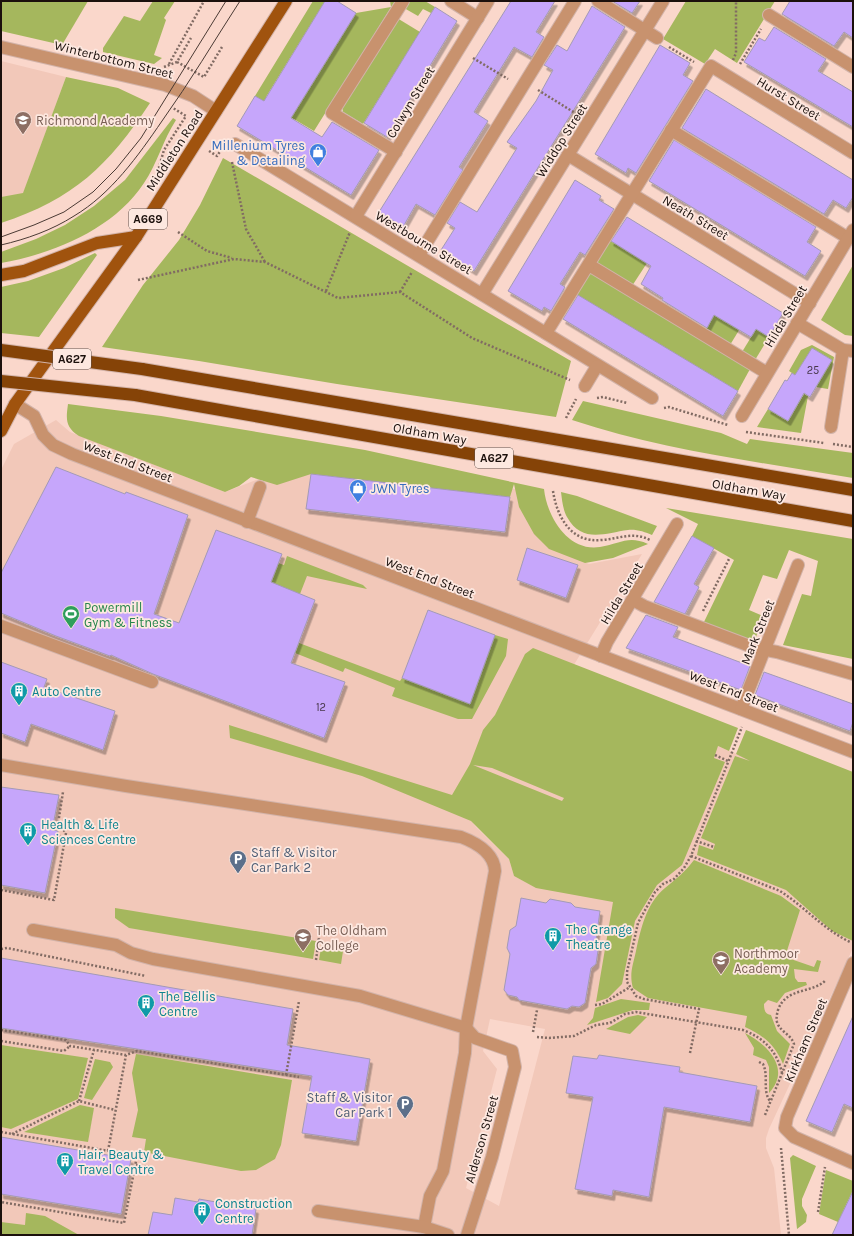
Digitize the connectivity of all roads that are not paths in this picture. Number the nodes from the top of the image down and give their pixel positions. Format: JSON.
{"nodes":[{"id":1,"x":286,"y":1,"type":"edge"},
{"id":2,"x":403,"y":1,"type":"edge"},
{"id":3,"x":451,"y":1,"type":"edge"},
{"id":4,"x":488,"y":1,"type":"edge"},
{"id":5,"x":575,"y":1,"type":"edge"},
{"id":6,"x":598,"y":1,"type":"edge"},
{"id":7,"x":663,"y":1,"type":"edge"},
{"id":8,"x":769,"y":15,"type":"road end"},
{"id":9,"x":478,"y":18,"type":"junction"},
{"id":10,"x":645,"y":30,"type":"junction"},
{"id":11,"x":657,"y":38,"type":"road end"},
{"id":12,"x":1,"y":47,"type":"edge"},
{"id":13,"x":853,"y":67,"type":"edge"},
{"id":14,"x":216,"y":111,"type":"junction"},
{"id":15,"x":671,"y":130,"type":"junction"},
{"id":16,"x":235,"y":144,"type":"dead end"},
{"id":17,"x":396,"y":152,"type":"junction"},
{"id":18,"x":853,"y":153,"type":"edge"},
{"id":19,"x":568,"y":155,"type":"junction"},
{"id":20,"x":631,"y":194,"type":"junction"},
{"id":21,"x":356,"y":216,"type":"junction"},
{"id":22,"x":851,"y":234,"type":"edge"},
{"id":23,"x":136,"y":237,"type":"junction"},
{"id":24,"x":419,"y":255,"type":"junction"},
{"id":25,"x":589,"y":265,"type":"junction"},
{"id":26,"x":1,"y":276,"type":"edge"},
{"id":27,"x":482,"y":294,"type":"junction"},
{"id":28,"x":810,"y":303,"type":"junction"},
{"id":29,"x":797,"y":323,"type":"junction"},
{"id":30,"x":546,"y":333,"type":"junction"},
{"id":31,"x":1,"y":350,"type":"edge"},
{"id":32,"x":848,"y":350,"type":"edge"},
{"id":33,"x":597,"y":366,"type":"junction"},
{"id":34,"x":767,"y":373,"type":"junction"},
{"id":35,"x":1,"y":381,"type":"edge"},
{"id":36,"x":582,"y":390,"type":"road end"},
{"id":37,"x":652,"y":398,"type":"dead end"},
{"id":38,"x":15,"y":404,"type":"junction"},
{"id":39,"x":1,"y":413,"type":"edge"},
{"id":40,"x":739,"y":421,"type":"road end"},
{"id":41,"x":831,"y":427,"type":"dead end"},
{"id":42,"x":1,"y":431,"type":"edge"},
{"id":43,"x":260,"y":487,"type":"dead end"},
{"id":44,"x":853,"y":490,"type":"edge"},
{"id":45,"x":853,"y":521,"type":"edge"},
{"id":46,"x":247,"y":522,"type":"junction"},
{"id":47,"x":677,"y":524,"type":"dead end"},
{"id":48,"x":798,"y":565,"type":"dead end"},
{"id":49,"x":633,"y":600,"type":"junction"},
{"id":50,"x":1,"y":626,"type":"edge"},
{"id":51,"x":765,"y":649,"type":"junction"},
{"id":52,"x":601,"y":656,"type":"junction"},
{"id":53,"x":853,"y":674,"type":"edge"},
{"id":54,"x":152,"y":682,"type":"dead end"},
{"id":55,"x":741,"y":709,"type":"junction"},
{"id":56,"x":853,"y":752,"type":"edge"},
{"id":57,"x":1,"y":765,"type":"edge"},
{"id":58,"x":33,"y":930,"type":"dead end"},
{"id":59,"x":853,"y":963,"type":"edge"},
{"id":60,"x":466,"y":1028,"type":"junction"},
{"id":61,"x":852,"y":1159,"type":"edge"},
{"id":62,"x":318,"y":1211,"type":"dead end"},
{"id":63,"x":424,"y":1227,"type":"junction"},
{"id":64,"x":448,"y":1235,"type":"edge"},
{"id":65,"x":468,"y":1235,"type":"edge"}],
"edges":[{"from":1,"to":14,"type":"main road","name":"Middleton Road","number":"A669"},
{"from":2,"to":17,"type":"street"},
{"from":3,"to":9,"type":"street"},
{"from":4,"to":9,"type":"street","name":"Colwyn Street"},
{"from":5,"to":24,"type":"street"},
{"from":6,"to":10,"type":"street"},
{"from":7,"to":10,"type":"street","name":"Widdop Street"},
{"from":8,"to":13,"type":"street"},
{"from":9,"to":17,"type":"street","name":"Colwyn Street"},
{"from":10,"to":11,"type":"street"},
{"from":10,"to":19,"type":"street","name":"Widdop Street"},
{"from":12,"to":14,"type":"street","name":"Winterbottom Street"},
{"from":14,"to":23,"type":"main road","name":"Middleton Road","number":"A669"},
{"from":15,"to":18,"type":"street","name":"Hurst Street"},
{"from":15,"to":20,"type":"street"},
{"from":15,"to":22,"type":"street"},
{"from":16,"to":21,"type":"street","name":"Westbourne Street"},
{"from":17,"to":21,"type":"street","name":"Colwyn Street"},
{"from":19,"to":20,"type":"street","name":"Neath Street"},
{"from":19,"to":27,"type":"street","name":"Widdop Street"},
{"from":20,"to":25,"type":"street"},
{"from":20,"to":28,"type":"street","name":"Neath Street"},
{"from":21,"to":24,"type":"street","name":"Westbourne Street"},
{"from":22,"to":28,"type":"street","name":"Hilda Street"},
{"from":23,"to":26,"type":"main road","number":"A669"},
{"from":23,"to":38,"type":"main road","name":"Middleton Road","number":"A669"},
{"from":24,"to":27,"type":"street","name":"Westbourne Street"},
{"from":25,"to":30,"type":"street"},
{"from":25,"to":34,"type":"street"},
{"from":27,"to":30,"type":"street","name":"Westbourne Street"},
{"from":28,"to":29,"type":"street","name":"Hilda Street"},
{"from":29,"to":32,"type":"street"},
{"from":29,"to":34,"type":"street","name":"Hilda Street"},
{"from":30,"to":33,"type":"street","name":"Westbourne Street"},
{"from":31,"to":44,"type":"highway","name":"Oldham Way","number":"A627","bridge":true},
{"from":32,"to":41,"type":"street"},
{"from":33,"to":36,"type":"street"},
{"from":33,"to":37,"type":"street","name":"Westbourne Street"},
{"from":34,"to":40,"type":"street","name":"Hilda Street"},
{"from":35,"to":45,"type":"highway","name":"Oldham Way","number":"A627","bridge":true},
{"from":38,"to":39,"type":"main road","number":"A669"},
{"from":38,"to":42,"type":"main road","name":"Middleton Road","number":"A669"},
{"from":38,"to":46,"type":"street","name":"West End Street"},
{"from":43,"to":46,"type":"street"},
{"from":46,"to":52,"type":"street","name":"West End Street"},
{"from":47,"to":49,"type":"street","name":"Hilda Street"},
{"from":48,"to":51,"type":"street","name":"Mark Street"},
{"from":49,"to":51,"type":"street"},
{"from":49,"to":52,"type":"street","name":"Hilda Street"},
{"from":50,"to":54,"type":"street"},
{"from":51,"to":53,"type":"street"},
{"from":51,"to":55,"type":"street","name":"Mark Street"},
{"from":52,"to":55,"type":"street","name":"West End Street"},
{"from":55,"to":56,"type":"street","name":"West End Street"},
{"from":57,"to":60,"type":"street"},
{"from":58,"to":60,"type":"street"},
{"from":59,"to":61,"type":"street","name":"Kirkham Street"},
{"from":60,"to":63,"type":"street"},
{"from":60,"to":65,"type":"street","name":"Alderson Street"},
{"from":62,"to":63,"type":"street"},
{"from":63,"to":64,"type":"street"}]}
